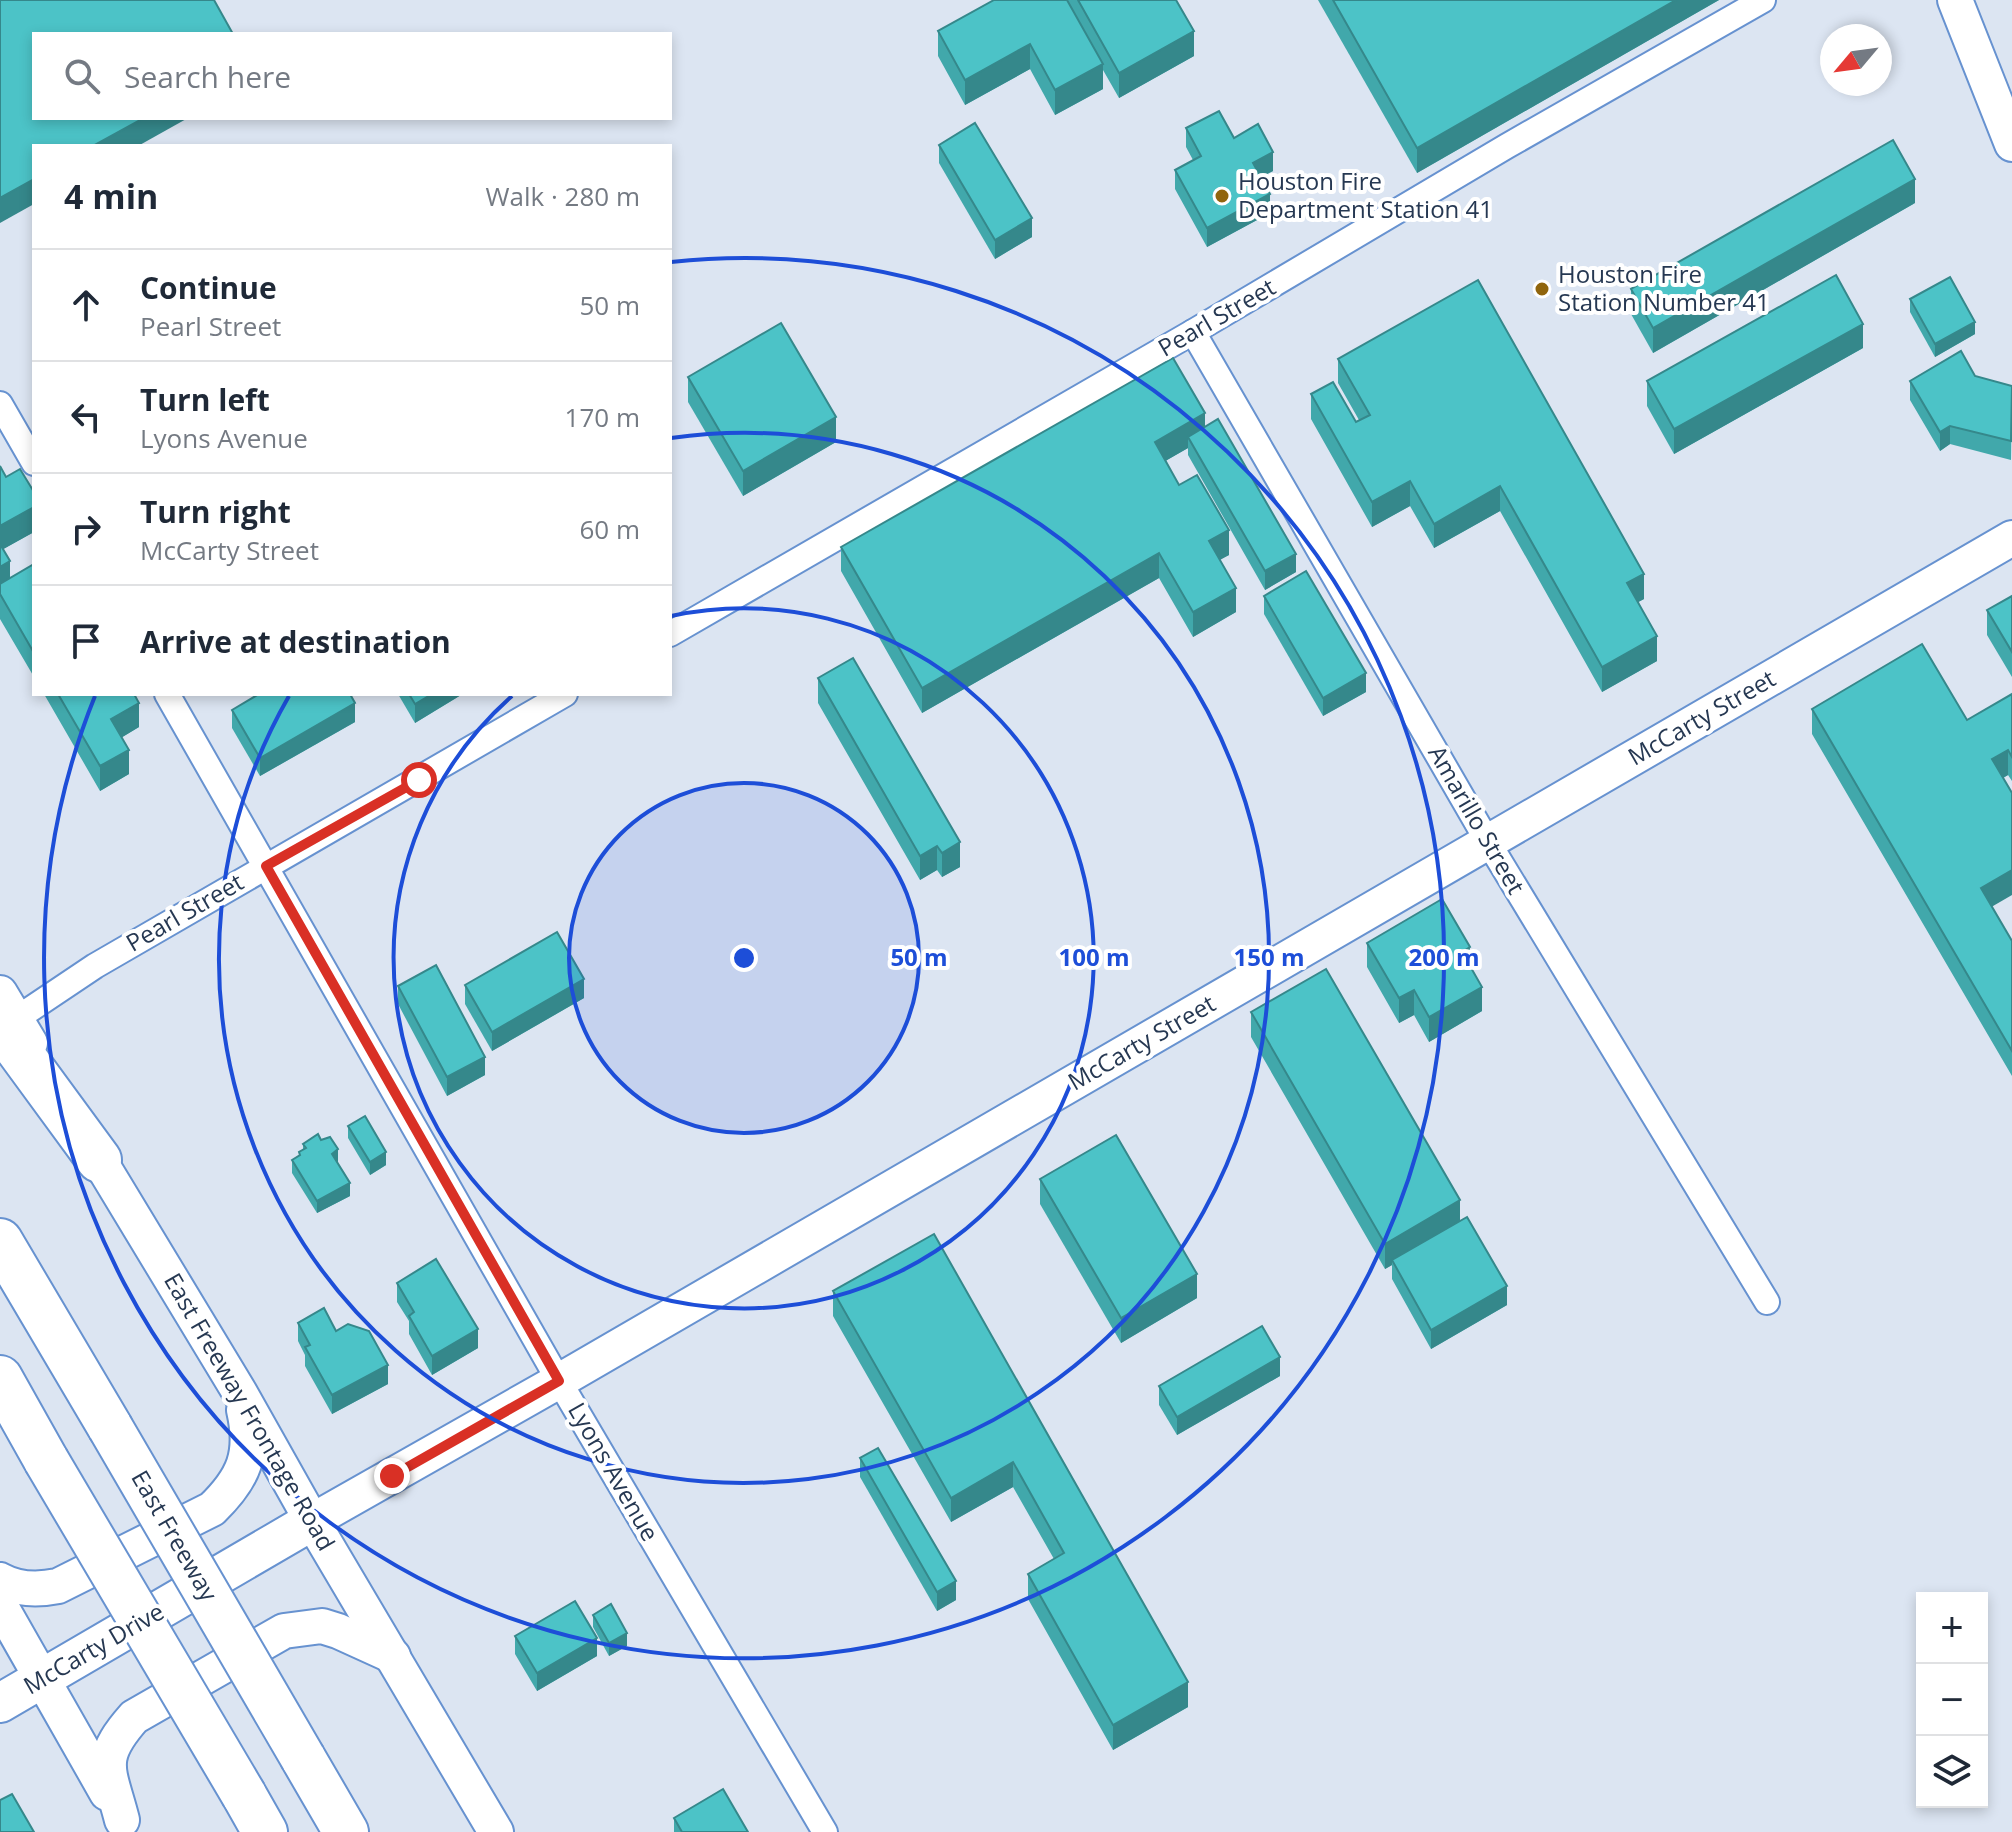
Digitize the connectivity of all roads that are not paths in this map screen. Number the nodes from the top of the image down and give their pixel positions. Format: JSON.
{"nodes":[{"id":1,"x":1763,"y":0,"type":"edge"},
{"id":2,"x":1955,"y":0,"type":"edge"},
{"id":3,"x":2012,"y":144,"type":"edge"},
{"id":4,"x":1193,"y":332,"type":"junction"},
{"id":5,"x":0,"y":404,"type":"edge"},
{"id":6,"x":32,"y":460,"type":"edge"},
{"id":7,"x":2012,"y":538,"type":"edge"},
{"id":8,"x":672,"y":633,"type":"edge"},
{"id":9,"x":168,"y":696,"type":"edge"},
{"id":10,"x":562,"y":696,"type":"edge"},
{"id":11,"x":1488,"y":842,"type":"junction"},
{"id":12,"x":266,"y":866,"type":"junction"},
{"id":13,"x":5,"y":1012,"type":"edge"},
{"id":14,"x":99,"y":1160,"type":"joint"},
{"id":15,"x":0,"y":1241,"type":"edge"},
{"id":16,"x":1767,"y":1302,"type":"dead end"},
{"id":17,"x":0,"y":1378,"type":"edge"},
{"id":18,"x":559,"y":1381,"type":"junction"},
{"id":19,"x":240,"y":1393,"type":"junction"},
{"id":20,"x":312,"y":1521,"type":"junction"},
{"id":21,"x":0,"y":1580,"type":"edge"},
{"id":22,"x":0,"y":1605,"type":"edge"},
{"id":23,"x":393,"y":1656,"type":"junction"},
{"id":24,"x":44,"y":1678,"type":"junction"},
{"id":25,"x":0,"y":1703,"type":"edge"},
{"id":26,"x":254,"y":1814,"type":"edge"},
{"id":27,"x":125,"y":1826,"type":"edge"},
{"id":28,"x":346,"y":1832,"type":"edge"},
{"id":29,"x":496,"y":1832,"type":"edge"},
{"id":30,"x":825,"y":1832,"type":"edge"}],
"edges":[{"from":1,"to":4,"type":"street","name":"Pearl Street"},
{"from":2,"to":3,"type":"main road"},
{"from":4,"to":8,"type":"street","name":"Pearl Street"},
{"from":4,"to":11,"type":"street","name":"Amarillo Street"},
{"from":5,"to":6,"type":"street"},
{"from":7,"to":11,"type":"main road","name":"McCarty Street"},
{"from":9,"to":12,"type":"street","name":"Lyons Avenue"},
{"from":10,"to":12,"type":"street","name":"Pearl Street"},
{"from":11,"to":16,"type":"street","name":"Amarillo Street"},
{"from":11,"to":18,"type":"main road","name":"McCarty Street"},
{"from":12,"to":13,"type":"street","name":"Pearl Street"},
{"from":12,"to":18,"type":"street","name":"Lyons Avenue"},
{"from":13,"to":14,"type":"highway"},
{"from":14,"to":19,"type":"main road","name":"East Freeway Frontage Road"},
{"from":15,"to":28,"type":"highway","name":"East Freeway","bridge":true},
{"from":17,"to":26,"type":"highway","bridge":true},
{"from":18,"to":20,"type":"main road","name":"McCarty Street"},
{"from":18,"to":30,"type":"street","name":"Lyons Avenue"},
{"from":19,"to":20,"type":"main road","name":"East Freeway Frontage Road"},
{"from":19,"to":21,"type":"main road"},
{"from":20,"to":23,"type":"main road","name":"East Freeway Frontage Road"},
{"from":20,"to":24,"type":"main road","name":"McCarty Drive"},
{"from":22,"to":24,"type":"main road"},
{"from":23,"to":27,"type":"main road"},
{"from":23,"to":29,"type":"main road","name":"East Freeway Frontage Road"},
{"from":24,"to":25,"type":"main road","name":"McCarty Drive"},
{"from":24,"to":27,"type":"main road"}]}
